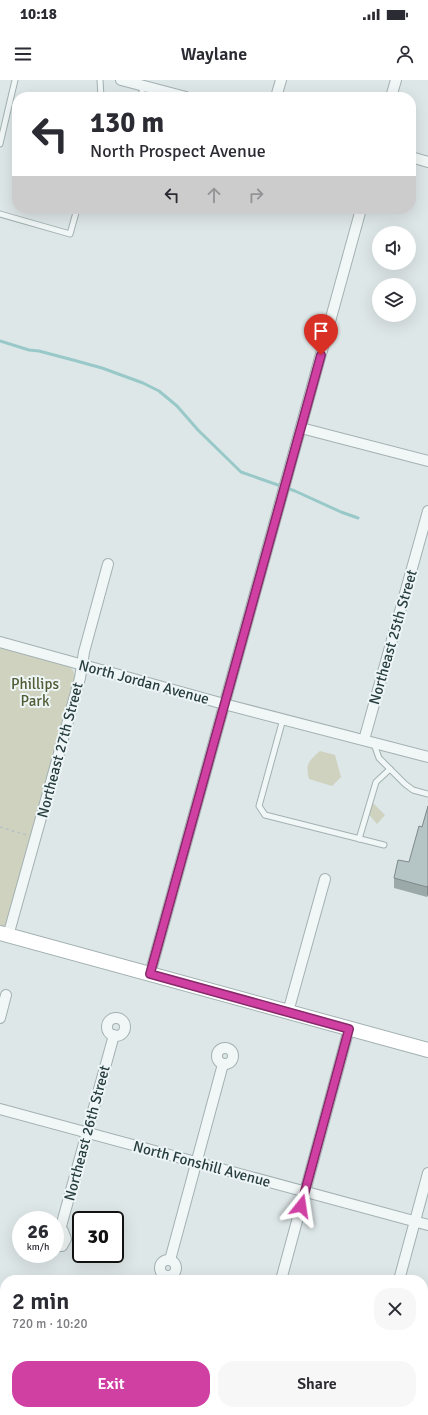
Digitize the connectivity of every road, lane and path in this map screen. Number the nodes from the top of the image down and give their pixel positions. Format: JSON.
{"nodes":[{"id":1,"x":15,"y":80,"type":"edge"},
{"id":2,"x":100,"y":80,"type":"edge"},
{"id":3,"x":121,"y":80,"type":"edge"},
{"id":4,"x":281,"y":80,"type":"edge"},
{"id":5,"x":396,"y":80,"type":"edge"},
{"id":6,"x":144,"y":86,"type":"junction"},
{"id":7,"x":12,"y":92,"type":"edge"},
{"id":8,"x":101,"y":92,"type":"edge"},
{"id":9,"x":142,"y":92,"type":"edge"},
{"id":10,"x":163,"y":92,"type":"edge"},
{"id":11,"x":277,"y":92,"type":"edge"},
{"id":12,"x":392,"y":92,"type":"edge"},
{"id":13,"x":12,"y":93,"type":"edge"},
{"id":14,"x":0,"y":144,"type":"edge"},
{"id":15,"x":416,"y":158,"type":"edge"},
{"id":16,"x":428,"y":162,"type":"edge"},
{"id":17,"x":0,"y":214,"type":"edge"},
{"id":18,"x":76,"y":214,"type":"edge"},
{"id":19,"x":360,"y":214,"type":"edge"},
{"id":20,"x":300,"y":428,"type":"junction"},
{"id":21,"x":428,"y":461,"type":"edge"},
{"id":22,"x":428,"y":511,"type":"edge"},
{"id":23,"x":108,"y":564,"type":"dead end"},
{"id":24,"x":0,"y":642,"type":"edge"},
{"id":25,"x":82,"y":665,"type":"junction"},
{"id":26,"x":224,"y":704,"type":"junction"},
{"id":27,"x":283,"y":719,"type":"junction"},
{"id":28,"x":364,"y":740,"type":"junction"},
{"id":29,"x":374,"y":743,"type":"junction"},
{"id":30,"x":428,"y":758,"type":"edge"},
{"id":31,"x":390,"y":769,"type":"junction"},
{"id":32,"x":428,"y":794,"type":"edge"},
{"id":33,"x":0,"y":827,"type":"edge"},
{"id":34,"x":36,"y":837,"type":"junction"},
{"id":35,"x":359,"y":839,"type":"junction"},
{"id":36,"x":384,"y":845,"type":"dead end"},
{"id":37,"x":325,"y":879,"type":"dead end"},
{"id":38,"x":4,"y":934,"type":"edge"},
{"id":39,"x":150,"y":974,"type":"junction"},
{"id":40,"x":6,"y":995,"type":"dead end"},
{"id":41,"x":288,"y":1012,"type":"junction"},
{"id":42,"x":0,"y":1018,"type":"edge"},
{"id":43,"x":349,"y":1029,"type":"junction"},
{"id":44,"x":114,"y":1035,"type":"dead end"},
{"id":45,"x":428,"y":1048,"type":"edge"},
{"id":46,"x":223,"y":1064,"type":"dead end"},
{"id":47,"x":0,"y":1108,"type":"edge"},
{"id":48,"x":87,"y":1132,"type":"junction"},
{"id":49,"x":196,"y":1162,"type":"junction"},
{"id":50,"x":428,"y":1173,"type":"edge"},
{"id":51,"x":305,"y":1192,"type":"junction"},
{"id":52,"x":64,"y":1211,"type":"edge"},
{"id":53,"x":415,"y":1222,"type":"junction"},
{"id":54,"x":428,"y":1225,"type":"edge"},
{"id":55,"x":64,"y":1233,"type":"edge"},
{"id":56,"x":64,"y":1243,"type":"edge"},
{"id":57,"x":170,"y":1260,"type":"dead end"},
{"id":58,"x":282,"y":1275,"type":"edge"},
{"id":59,"x":400,"y":1275,"type":"edge"}],
"edges":[{"from":1,"to":7,"type":"lane"},
{"from":2,"to":8,"type":"lane"},
{"from":3,"to":6,"type":"street"},
{"from":4,"to":11,"type":"street"},
{"from":5,"to":12,"type":"street"},
{"from":6,"to":9,"type":"lane"},
{"from":6,"to":10,"type":"street"},
{"from":13,"to":14,"type":"lane"},
{"from":15,"to":16,"type":"street"},
{"from":17,"to":18,"type":"lane"},
{"from":19,"to":20,"type":"street"},
{"from":20,"to":21,"type":"street"},
{"from":20,"to":26,"type":"street"},
{"from":22,"to":28,"type":"street","name":"Northeast 25th Street"},
{"from":23,"to":25,"type":"street","name":"Northeast 27th Street"},
{"from":24,"to":25,"type":"street","name":"North Jordan Avenue"},
{"from":25,"to":26,"type":"street","name":"North Jordan Avenue"},
{"from":25,"to":34,"type":"street","name":"Northeast 27th Street"},
{"from":26,"to":27,"type":"street","name":"North Jordan Avenue"},
{"from":26,"to":39,"type":"street"},
{"from":27,"to":28,"type":"street","name":"North Jordan Avenue"},
{"from":27,"to":35,"type":"lane"},
{"from":28,"to":29,"type":"street","name":"North Jordan Avenue"},
{"from":29,"to":30,"type":"street","name":"North Jordan Avenue"},
{"from":29,"to":31,"type":"lane"},
{"from":31,"to":32,"type":"lane"},
{"from":31,"to":35,"type":"lane"},
{"from":33,"to":34,"type":"path"},
{"from":34,"to":38,"type":"street","name":"Northeast 27th Street"},
{"from":35,"to":36,"type":"lane"},
{"from":37,"to":41,"type":"street"},
{"from":38,"to":39,"type":"street"},
{"from":39,"to":41,"type":"street"},
{"from":40,"to":42,"type":"street"},
{"from":41,"to":43,"type":"street"},
{"from":43,"to":45,"type":"street"},
{"from":43,"to":51,"type":"street"},
{"from":44,"to":48,"type":"street","name":"Northeast 26th Street"},
{"from":46,"to":49,"type":"street"},
{"from":47,"to":48,"type":"street","name":"North Fonshill Avenue"},
{"from":48,"to":49,"type":"street","name":"North Fonshill Avenue"},
{"from":48,"to":52,"type":"street","name":"Northeast 26th Street"},
{"from":49,"to":51,"type":"street","name":"North Fonshill Avenue"},
{"from":49,"to":57,"type":"street"},
{"from":50,"to":53,"type":"street"},
{"from":51,"to":53,"type":"street","name":"North Fonshill Avenue"},
{"from":51,"to":58,"type":"street"},
{"from":53,"to":54,"type":"street","name":"North Fonshill Avenue"},
{"from":53,"to":59,"type":"street"},
{"from":55,"to":56,"type":"street","name":"Northeast 26th Street"}]}
